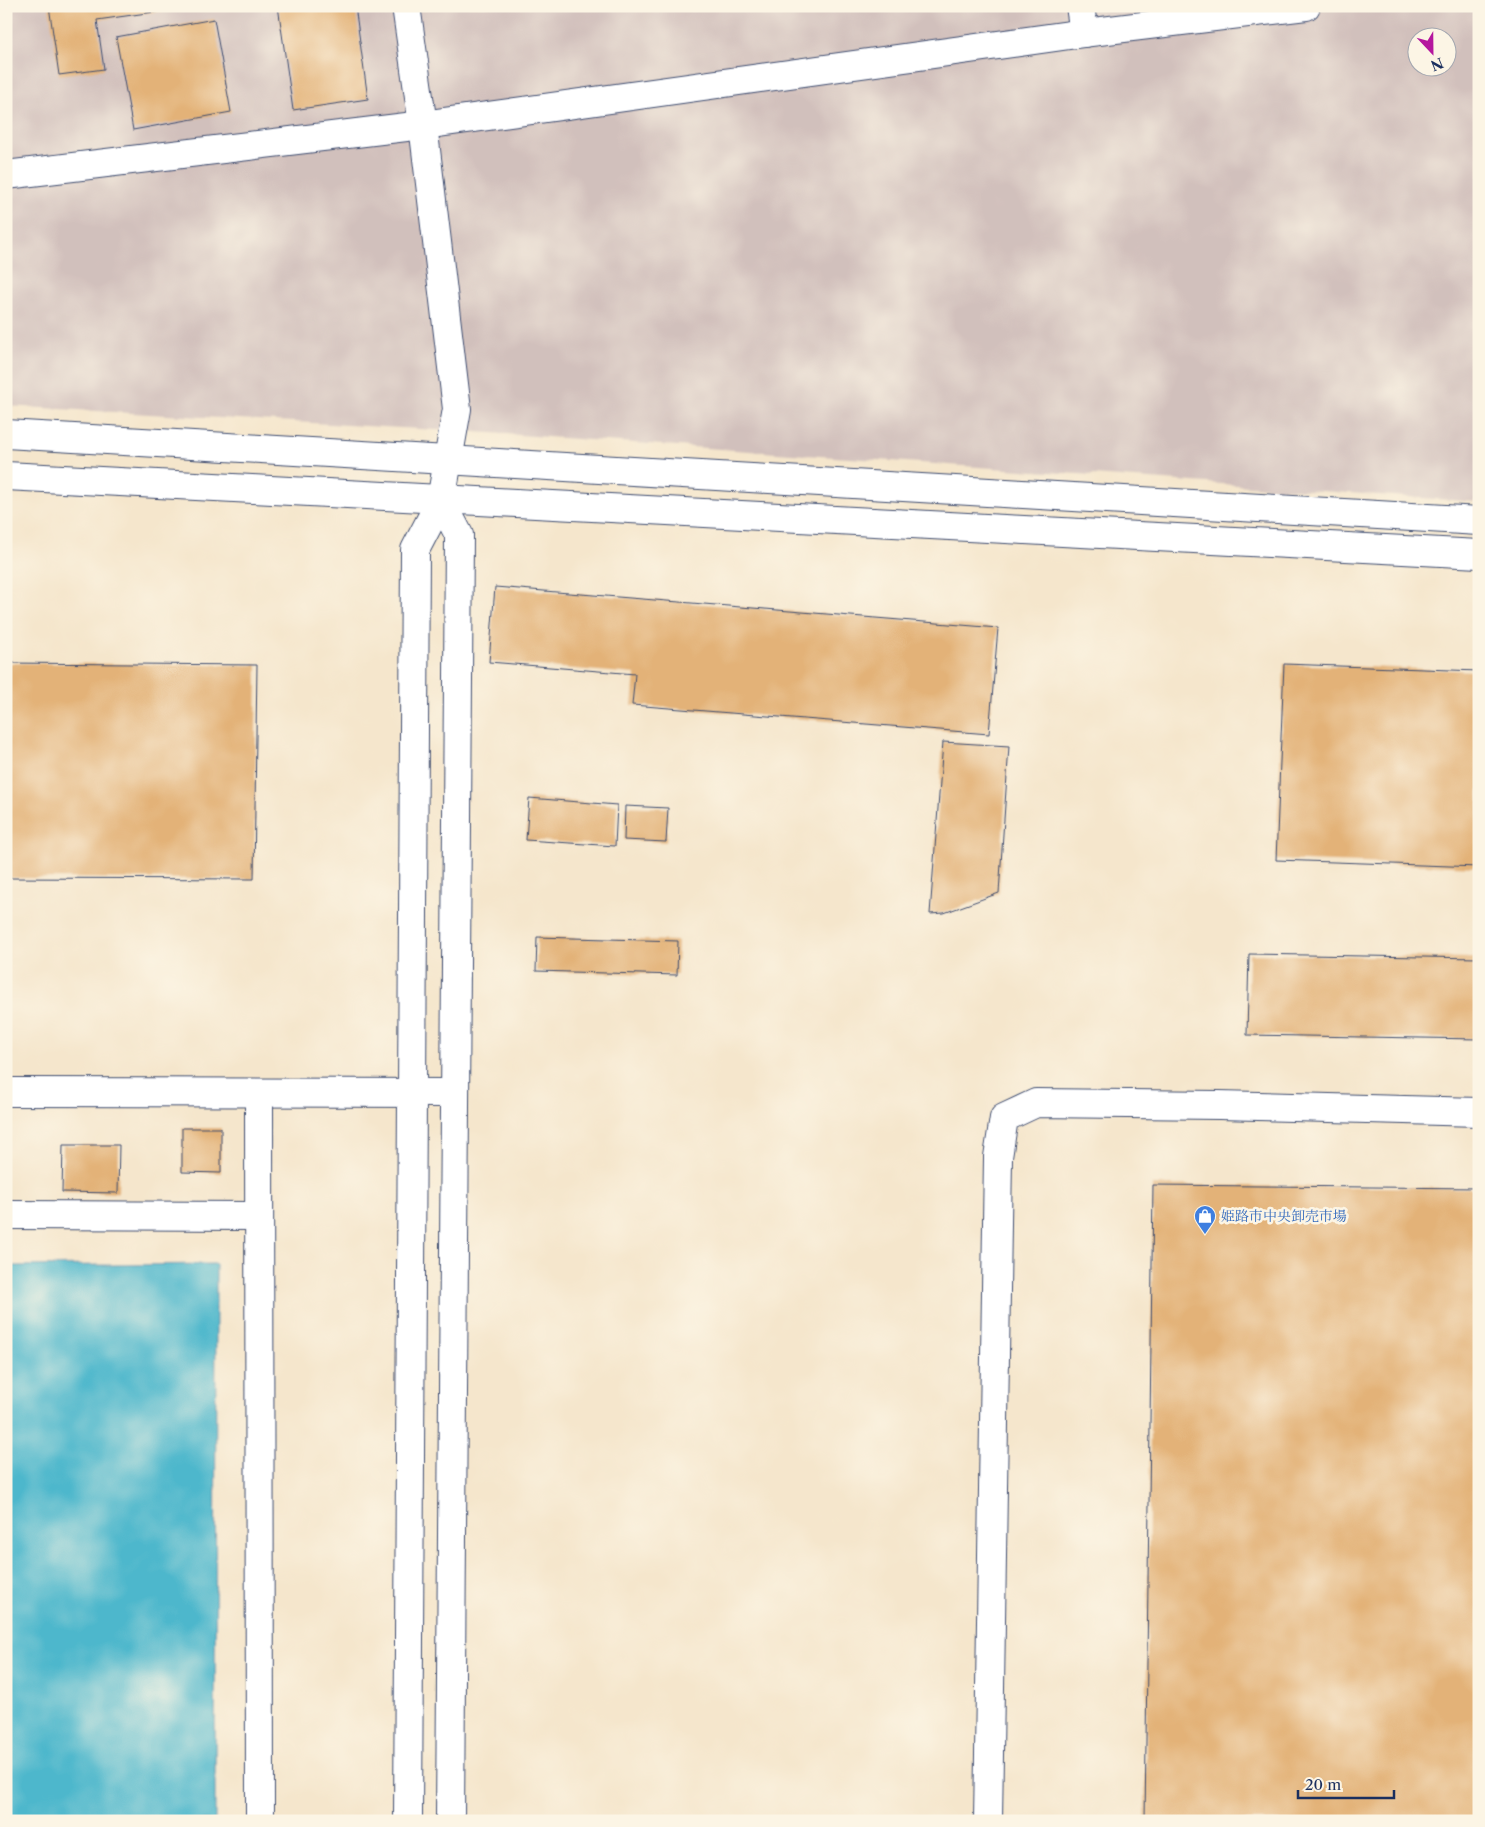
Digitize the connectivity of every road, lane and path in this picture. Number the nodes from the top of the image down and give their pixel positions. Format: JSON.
{"nodes":[{"id":1,"x":406,"y":6,"type":"edge"},
{"id":2,"x":1080,"y":6,"type":"edge"},
{"id":3,"x":1306,"y":6,"type":"edge"},
{"id":4,"x":1084,"y":33,"type":"junction"},
{"id":5,"x":423,"y":125,"type":"junction"},
{"id":6,"x":6,"y":175,"type":"edge"},
{"id":7,"x":6,"y":434,"type":"edge"},
{"id":8,"x":447,"y":459,"type":"junction"},
{"id":9,"x":6,"y":476,"type":"edge"},
{"id":10,"x":440,"y":500,"type":"junction"},
{"id":11,"x":1479,"y":522,"type":"edge"},
{"id":12,"x":1479,"y":554,"type":"edge"},
{"id":13,"x":6,"y":1092,"type":"edge"},
{"id":14,"x":259,"y":1093,"type":"junction"},
{"id":15,"x":412,"y":1093,"type":"junction"},
{"id":16,"x":455,"y":1093,"type":"junction"},
{"id":17,"x":1479,"y":1112,"type":"edge"},
{"id":18,"x":6,"y":1216,"type":"edge"},
{"id":19,"x":259,"y":1216,"type":"junction"},
{"id":20,"x":260,"y":1821,"type":"edge"},
{"id":21,"x":408,"y":1821,"type":"edge"},
{"id":22,"x":450,"y":1821,"type":"edge"},
{"id":23,"x":988,"y":1821,"type":"edge"}],
"edges":[{"from":1,"to":5,"type":"street"},
{"from":2,"to":4,"type":"street"},
{"from":3,"to":4,"type":"street"},
{"from":4,"to":5,"type":"street"},
{"from":5,"to":6,"type":"street"},
{"from":5,"to":8,"type":"street"},
{"from":7,"to":8,"type":"street"},
{"from":8,"to":10,"type":"street"},
{"from":8,"to":11,"type":"street"},
{"from":9,"to":10,"type":"street"},
{"from":10,"to":12,"type":"street"},
{"from":10,"to":15,"type":"street"},
{"from":10,"to":16,"type":"street"},
{"from":13,"to":14,"type":"street"},
{"from":14,"to":15,"type":"street"},
{"from":14,"to":19,"type":"street"},
{"from":15,"to":16,"type":"street"},
{"from":15,"to":21,"type":"street"},
{"from":16,"to":22,"type":"street"},
{"from":17,"to":23,"type":"street"},
{"from":18,"to":19,"type":"street"},
{"from":19,"to":20,"type":"street"}]}
